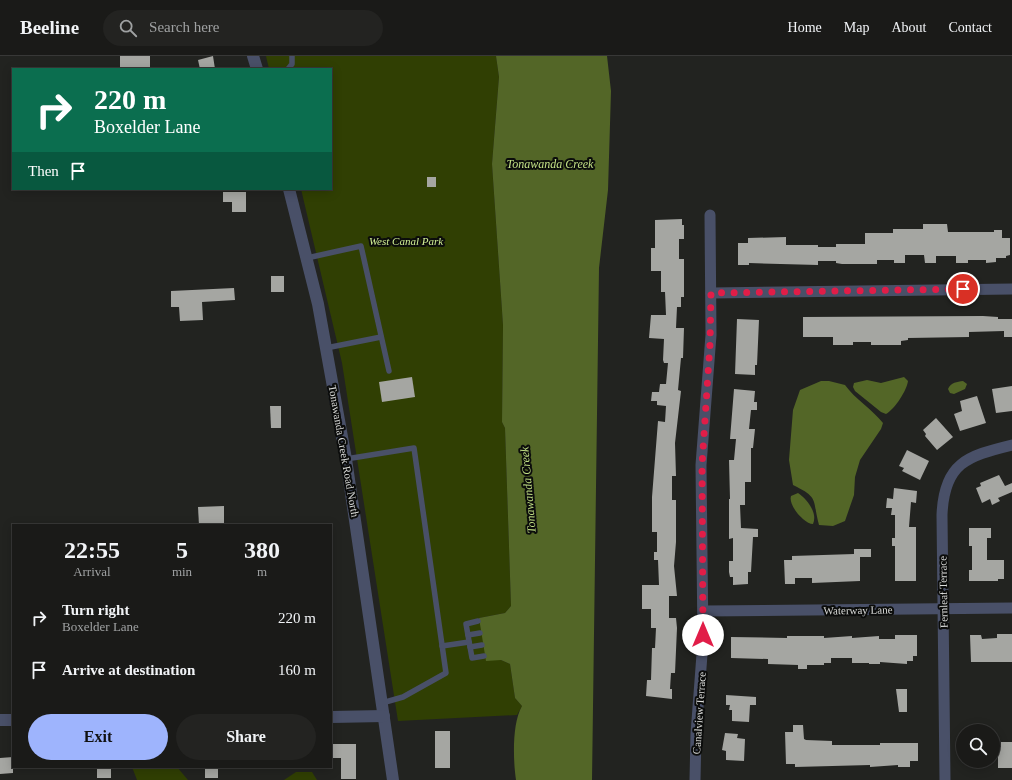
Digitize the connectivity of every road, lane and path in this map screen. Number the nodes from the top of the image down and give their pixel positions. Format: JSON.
{"nodes":[{"id":1,"x":254,"y":56,"type":"edge"},
{"id":2,"x":292,"y":56,"type":"edge"},
{"id":3,"x":257,"y":68,"type":"edge"},
{"id":4,"x":289,"y":68,"type":"edge"},
{"id":5,"x":289,"y":190,"type":"edge"},
{"id":6,"x":710,"y":215,"type":"dead end"},
{"id":7,"x":307,"y":258,"type":"junction"},
{"id":8,"x":1012,"y":289,"type":"edge"},
{"id":9,"x":711,"y":293,"type":"junction"},
{"id":10,"x":381,"y":337,"type":"junction"},
{"id":11,"x":326,"y":348,"type":"junction"},
{"id":12,"x":389,"y":372,"type":"dead end"},
{"id":13,"x":1012,"y":445,"type":"edge"},
{"id":14,"x":346,"y":459,"type":"junction"},
{"id":15,"x":1012,"y":608,"type":"edge"},
{"id":16,"x":944,"y":609,"type":"junction"},
{"id":17,"x":704,"y":611,"type":"junction"},
{"id":18,"x":478,"y":621,"type":"dead end"},
{"id":19,"x":480,"y":633,"type":"dead end"},
{"id":20,"x":468,"y":635,"type":"junction"},
{"id":21,"x":469,"y":644,"type":"junction"},
{"id":22,"x":482,"y":644,"type":"dead end"},
{"id":23,"x":442,"y":646,"type":"junction"},
{"id":24,"x":484,"y":656,"type":"dead end"},
{"id":25,"x":382,"y":703,"type":"junction"},
{"id":26,"x":384,"y":716,"type":"junction"},
{"id":27,"x":332,"y":717,"type":"edge"},
{"id":28,"x":0,"y":720,"type":"edge"},
{"id":29,"x":12,"y":720,"type":"edge"},
{"id":30,"x":393,"y":780,"type":"edge"},
{"id":31,"x":695,"y":780,"type":"edge"},
{"id":32,"x":945,"y":780,"type":"edge"}],
"edges":[{"from":1,"to":3,"type":"street"},
{"from":2,"to":4,"type":"lane"},
{"from":5,"to":7,"type":"street","name":"Tonawanda Creek Road North"},
{"from":6,"to":9,"type":"street","name":"Canalview Terrace"},
{"from":7,"to":10,"type":"lane"},
{"from":7,"to":11,"type":"street","name":"Tonawanda Creek Road North"},
{"from":8,"to":9,"type":"street"},
{"from":9,"to":17,"type":"street","name":"Canalview Terrace"},
{"from":10,"to":11,"type":"lane"},
{"from":10,"to":12,"type":"lane"},
{"from":11,"to":14,"type":"street","name":"Tonawanda Creek Road North"},
{"from":13,"to":16,"type":"street","name":"Fernleaf Terrace"},
{"from":14,"to":23,"type":"lane"},
{"from":14,"to":25,"type":"street","name":"Tonawanda Creek Road North"},
{"from":15,"to":16,"type":"street","name":"Waterway Lane"},
{"from":16,"to":17,"type":"street","name":"Waterway Lane"},
{"from":16,"to":32,"type":"street","name":"Fernleaf Terrace"},
{"from":17,"to":31,"type":"street","name":"Canalview Terrace"},
{"from":18,"to":20,"type":"lane"},
{"from":19,"to":20,"type":"lane"},
{"from":20,"to":21,"type":"lane"},
{"from":21,"to":22,"type":"lane"},
{"from":21,"to":23,"type":"lane"},
{"from":21,"to":24,"type":"lane"},
{"from":23,"to":25,"type":"lane"},
{"from":25,"to":26,"type":"street","name":"Tonawanda Creek Road North"},
{"from":26,"to":27,"type":"street"},
{"from":26,"to":30,"type":"street","name":"Tonawanda Creek Road North"},
{"from":28,"to":29,"type":"street"}]}
